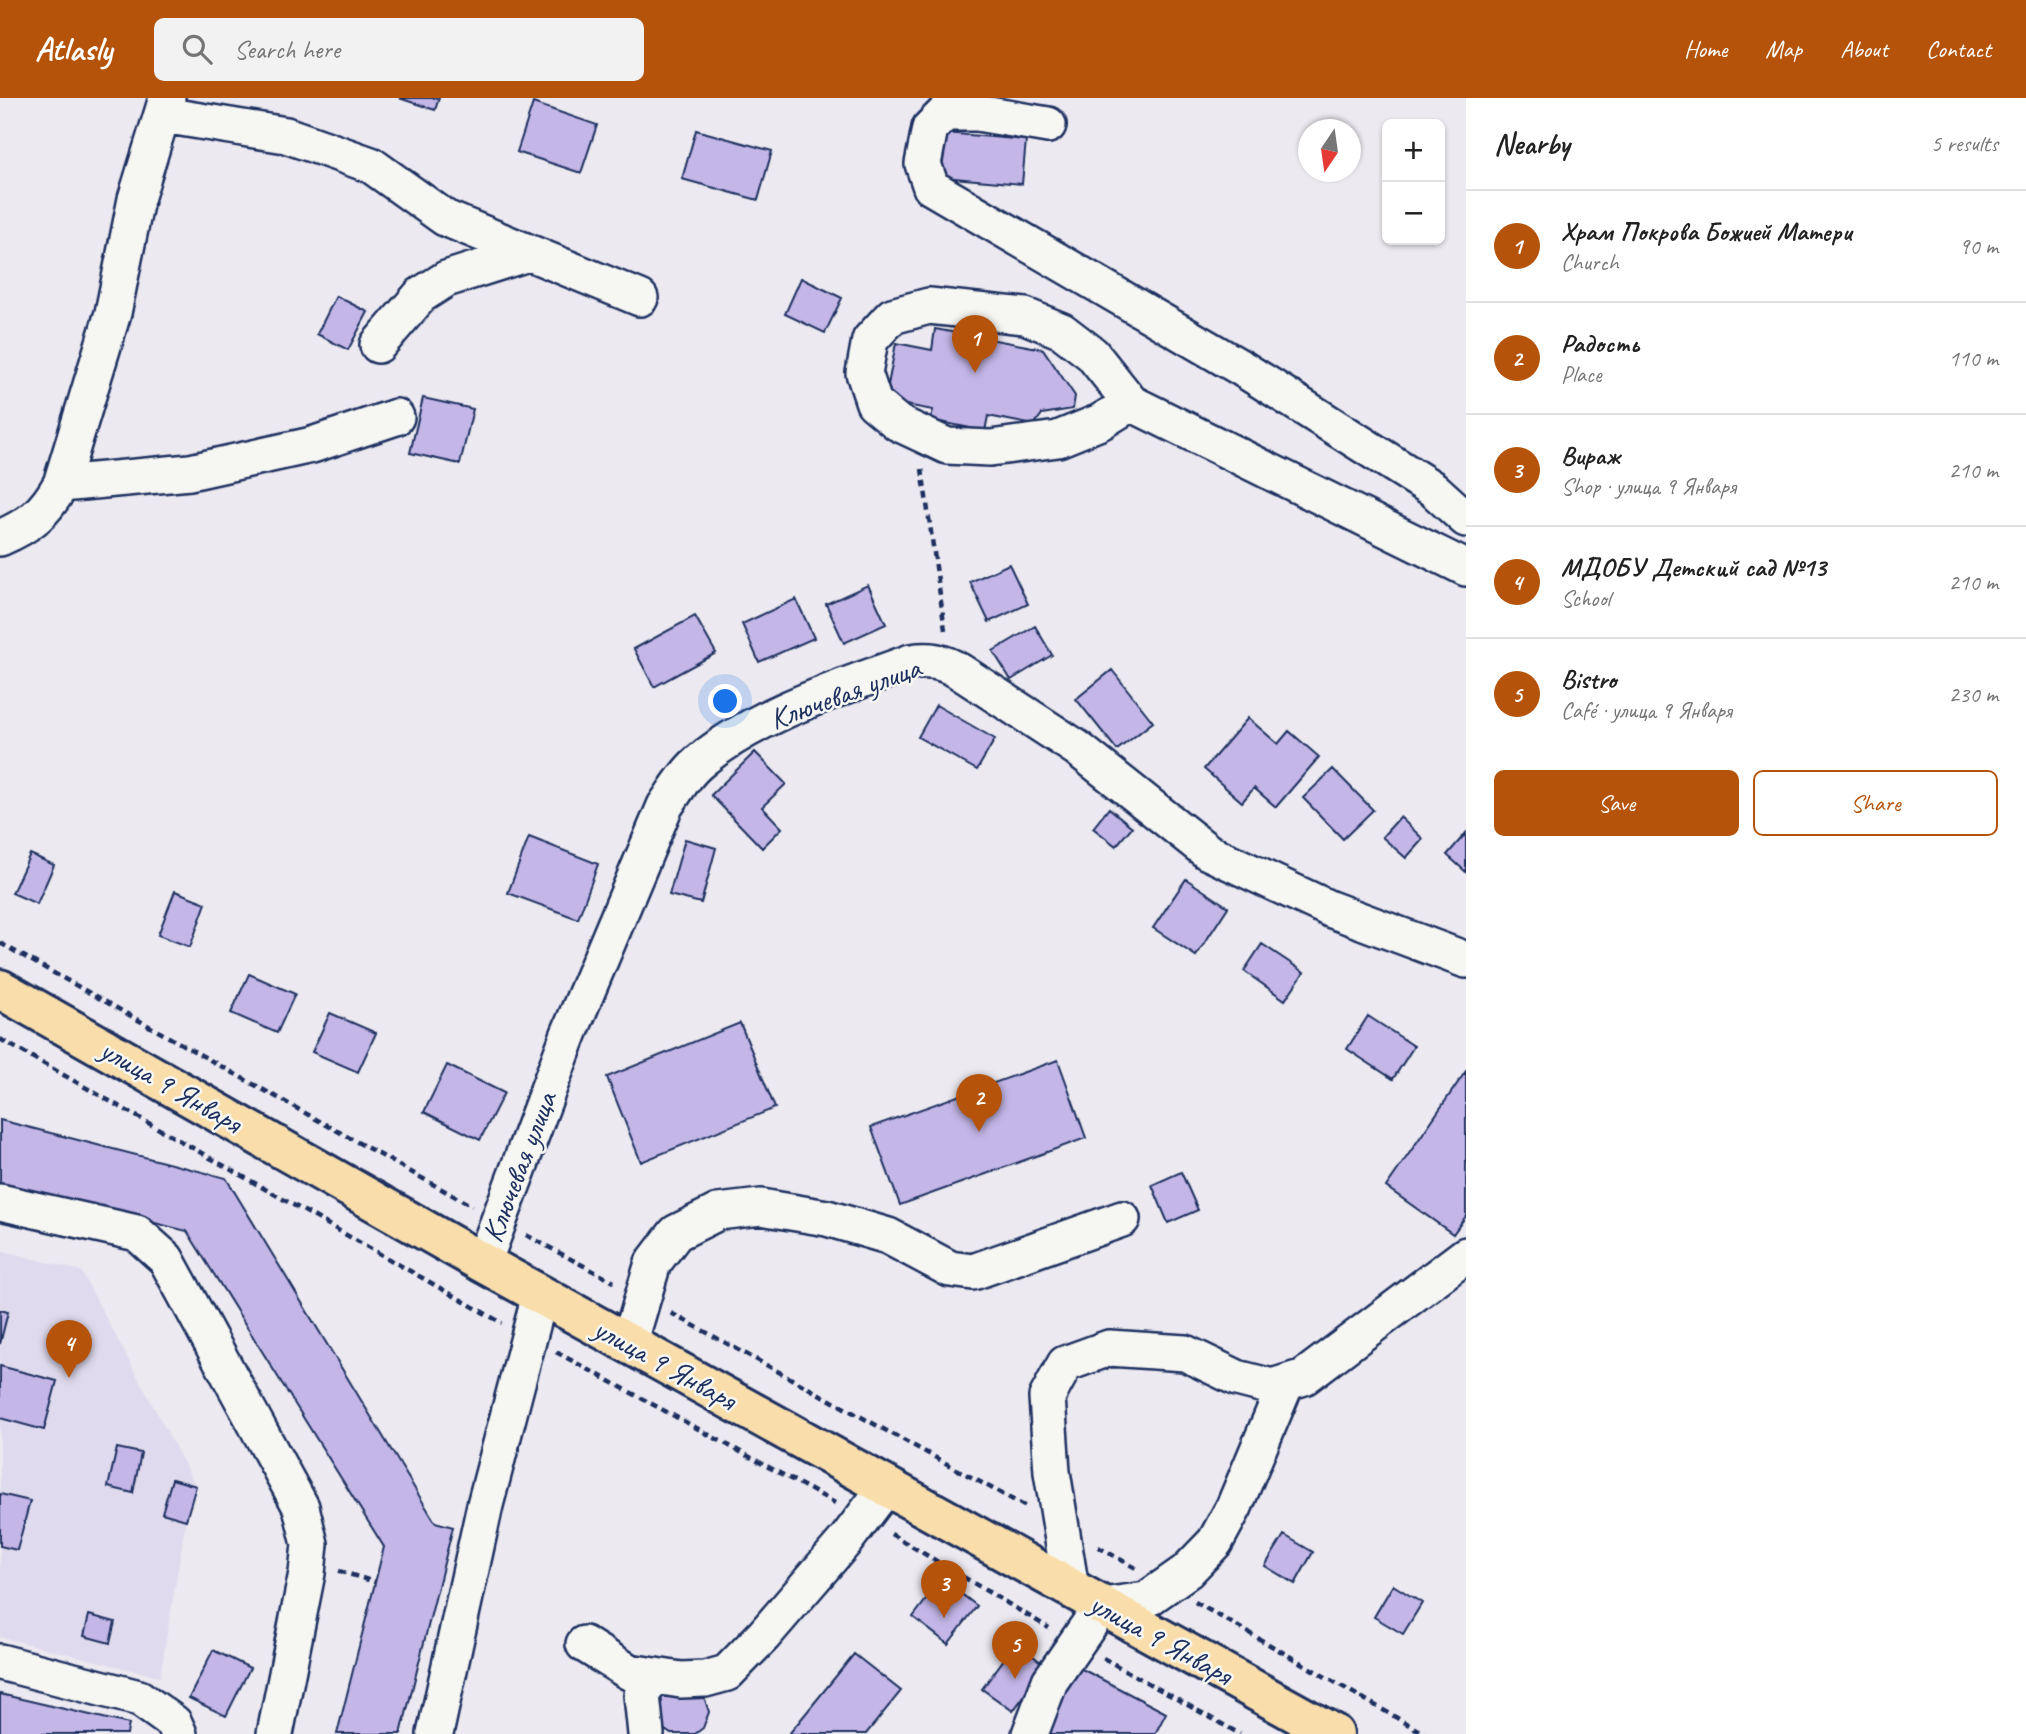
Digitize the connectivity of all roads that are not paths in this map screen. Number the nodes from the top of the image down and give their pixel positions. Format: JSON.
{"nodes":[{"id":1,"x":165,"y":106,"type":"edge"},
{"id":2,"x":1048,"y":125,"type":"dead end"},
{"id":3,"x":528,"y":253,"type":"junction"},
{"id":4,"x":640,"y":298,"type":"dead end"},
{"id":5,"x":378,"y":345,"type":"dead end"},
{"id":6,"x":1131,"y":403,"type":"junction"},
{"id":7,"x":396,"y":418,"type":"dead end"},
{"id":8,"x":61,"y":484,"type":"junction"},
{"id":9,"x":1466,"y":519,"type":"edge"},
{"id":10,"x":0,"y":538,"type":"edge"},
{"id":11,"x":1466,"y":569,"type":"edge"},
{"id":12,"x":1466,"y":960,"type":"edge"},
{"id":13,"x":0,"y":989,"type":"edge"},
{"id":14,"x":0,"y":1202,"type":"edge"},
{"id":15,"x":1122,"y":1219,"type":"dead end"},
{"id":16,"x":1466,"y":1255,"type":"edge"},
{"id":17,"x":483,"y":1263,"type":"junction"},
{"id":18,"x":540,"y":1295,"type":"junction"},
{"id":19,"x":629,"y":1344,"type":"junction"},
{"id":20,"x":1286,"y":1383,"type":"junction"},
{"id":21,"x":887,"y":1486,"type":"junction"},
{"id":22,"x":1087,"y":1597,"type":"junction"},
{"id":23,"x":584,"y":1644,"type":"dead end"},
{"id":24,"x":0,"y":1662,"type":"edge"},
{"id":25,"x":652,"y":1676,"type":"junction"},
{"id":26,"x":1050,"y":1681,"type":"junction"},
{"id":27,"x":179,"y":1734,"type":"edge"},
{"id":28,"x":275,"y":1734,"type":"edge"},
{"id":29,"x":435,"y":1734,"type":"edge"},
{"id":30,"x":646,"y":1734,"type":"edge"},
{"id":31,"x":1018,"y":1734,"type":"edge"},
{"id":32,"x":1030,"y":1734,"type":"edge"},
{"id":33,"x":1334,"y":1734,"type":"edge"}],
"edges":[{"from":1,"to":3,"type":"lane"},
{"from":1,"to":8,"type":"lane"},
{"from":2,"to":9,"type":"lane"},
{"from":3,"to":4,"type":"lane"},
{"from":3,"to":5,"type":"lane"},
{"from":6,"to":6,"type":"lane"},
{"from":6,"to":11,"type":"lane"},
{"from":7,"to":8,"type":"lane"},
{"from":8,"to":10,"type":"lane"},
{"from":12,"to":17,"type":"lane","name":"Ключевая улица"},
{"from":13,"to":17,"type":"main road","name":"улица 9 Января"},
{"from":14,"to":28,"type":"lane"},
{"from":15,"to":19,"type":"lane"},
{"from":16,"to":20,"type":"lane"},
{"from":17,"to":18,"type":"main road","name":"улица 9 Января"},
{"from":18,"to":19,"type":"main road","name":"улица 9 Января"},
{"from":18,"to":29,"type":"lane"},
{"from":19,"to":21,"type":"main road","name":"улица 9 Января"},
{"from":20,"to":22,"type":"lane"},
{"from":20,"to":22,"type":"lane"},
{"from":21,"to":22,"type":"main road","name":"улица 9 Января"},
{"from":21,"to":25,"type":"lane"},
{"from":22,"to":26,"type":"lane"},
{"from":22,"to":33,"type":"main road","name":"улица 9 Января"},
{"from":23,"to":25,"type":"lane"},
{"from":24,"to":27,"type":"lane"},
{"from":25,"to":30,"type":"lane"},
{"from":26,"to":31,"type":"lane"},
{"from":26,"to":32,"type":"lane"}]}
